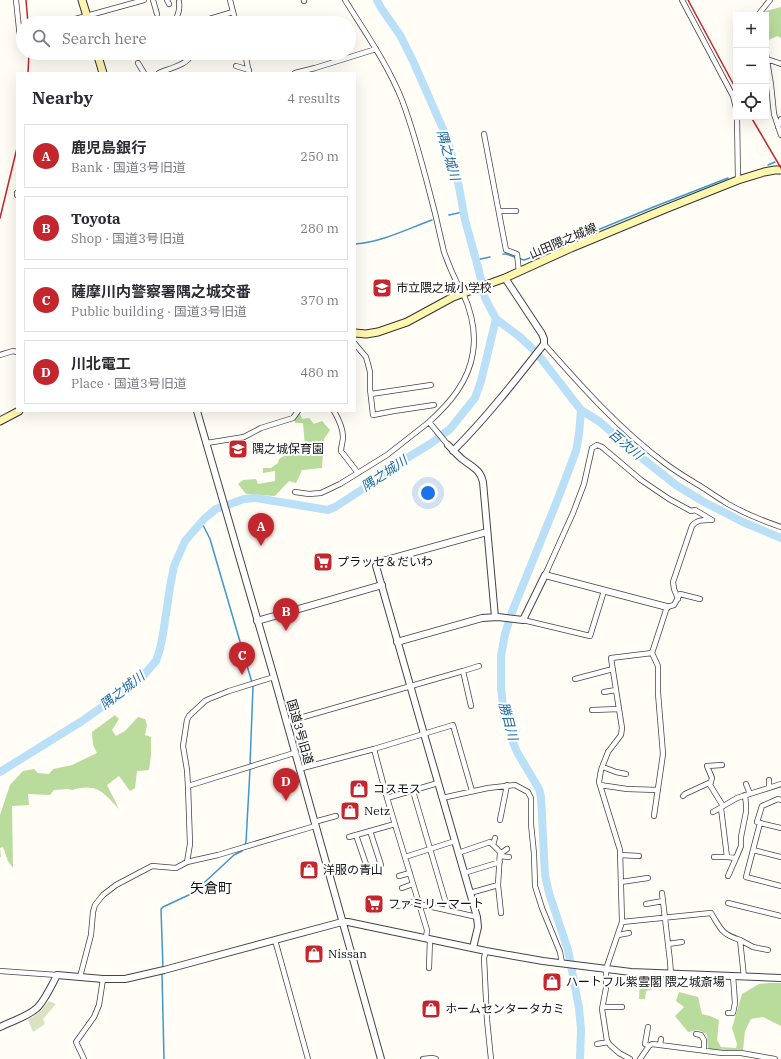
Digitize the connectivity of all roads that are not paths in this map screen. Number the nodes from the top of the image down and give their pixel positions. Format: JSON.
{"nodes":[{"id":1,"x":16,"y":0,"type":"edge"},
{"id":2,"x":82,"y":0,"type":"edge"},
{"id":3,"x":144,"y":0,"type":"edge"},
{"id":4,"x":153,"y":0,"type":"edge"},
{"id":5,"x":230,"y":0,"type":"edge"},
{"id":6,"x":346,"y":0,"type":"edge"},
{"id":7,"x":682,"y":0,"type":"edge"},
{"id":8,"x":770,"y":0,"type":"edge"},
{"id":9,"x":178,"y":2,"type":"dead end"},
{"id":10,"x":234,"y":12,"type":"junction"},
{"id":11,"x":760,"y":12,"type":"edge"},
{"id":12,"x":157,"y":14,"type":"dead end"},
{"id":13,"x":18,"y":16,"type":"edge"},
{"id":14,"x":87,"y":16,"type":"edge"},
{"id":15,"x":99,"y":16,"type":"edge"},
{"id":16,"x":178,"y":16,"type":"edge"},
{"id":17,"x":222,"y":16,"type":"edge"},
{"id":18,"x":235,"y":16,"type":"edge"},
{"id":19,"x":356,"y":16,"type":"edge"},
{"id":20,"x":356,"y":16,"type":"edge"},
{"id":21,"x":376,"y":49,"type":"junction"},
{"id":22,"x":356,"y":55,"type":"edge"},
{"id":23,"x":769,"y":57,"type":"edge"},
{"id":24,"x":100,"y":60,"type":"edge"},
{"id":25,"x":188,"y":60,"type":"edge"},
{"id":26,"x":247,"y":60,"type":"edge"},
{"id":27,"x":340,"y":60,"type":"edge"},
{"id":28,"x":138,"y":63,"type":"dead end"},
{"id":29,"x":781,"y":64,"type":"edge"},
{"id":30,"x":236,"y":66,"type":"dead end"},
{"id":31,"x":249,"y":71,"type":"edge"},
{"id":32,"x":103,"y":72,"type":"edge"},
{"id":33,"x":143,"y":72,"type":"edge"},
{"id":34,"x":162,"y":72,"type":"edge"},
{"id":35,"x":301,"y":72,"type":"edge"},
{"id":36,"x":769,"y":73,"type":"edge"},
{"id":37,"x":733,"y":96,"type":"edge"},
{"id":38,"x":781,"y":119,"type":"edge"},
{"id":39,"x":738,"y":120,"type":"edge"},
{"id":40,"x":778,"y":127,"type":"junction"},
{"id":41,"x":484,"y":134,"type":"dead end"},
{"id":42,"x":781,"y":135,"type":"edge"},
{"id":43,"x":781,"y":170,"type":"edge"},
{"id":44,"x":738,"y":180,"type":"junction"},
{"id":45,"x":516,"y":210,"type":"dead end"},
{"id":46,"x":498,"y":211,"type":"junction"},
{"id":47,"x":519,"y":272,"type":"junction"},
{"id":48,"x":503,"y":279,"type":"junction"},
{"id":49,"x":464,"y":293,"type":"junction"},
{"id":50,"x":356,"y":333,"type":"edge"},
{"id":51,"x":356,"y":345,"type":"edge"},
{"id":52,"x":543,"y":345,"type":"junction"},
{"id":53,"x":16,"y":352,"type":"edge"},
{"id":54,"x":0,"y":355,"type":"edge"},
{"id":55,"x":431,"y":385,"type":"dead end"},
{"id":56,"x":371,"y":394,"type":"junction"},
{"id":57,"x":434,"y":405,"type":"dead end"},
{"id":58,"x":17,"y":412,"type":"edge"},
{"id":59,"x":197,"y":412,"type":"edge"},
{"id":60,"x":297,"y":412,"type":"edge"},
{"id":61,"x":334,"y":412,"type":"edge"},
{"id":62,"x":0,"y":421,"type":"edge"},
{"id":63,"x":430,"y":423,"type":"junction"},
{"id":64,"x":207,"y":443,"type":"junction"},
{"id":65,"x":448,"y":445,"type":"joint"},
{"id":66,"x":454,"y":451,"type":"junction"},
{"id":67,"x":358,"y":473,"type":"junction"},
{"id":68,"x":295,"y":492,"type":"dead end"},
{"id":69,"x":781,"y":527,"type":"edge"},
{"id":70,"x":487,"y":532,"type":"junction"},
{"id":71,"x":545,"y":575,"type":"junction"},
{"id":72,"x":382,"y":585,"type":"junction"},
{"id":73,"x":604,"y":591,"type":"junction"},
{"id":74,"x":678,"y":599,"type":"junction"},
{"id":75,"x":700,"y":599,"type":"dead end"},
{"id":76,"x":667,"y":607,"type":"junction"},
{"id":77,"x":496,"y":617,"type":"junction"},
{"id":78,"x":522,"y":619,"type":"junction"},
{"id":79,"x":257,"y":621,"type":"junction"},
{"id":80,"x":398,"y":642,"type":"junction"},
{"id":81,"x":652,"y":653,"type":"junction"},
{"id":82,"x":479,"y":666,"type":"dead end"},
{"id":83,"x":613,"y":669,"type":"junction"},
{"id":84,"x":463,"y":671,"type":"junction"},
{"id":85,"x":274,"y":677,"type":"junction"},
{"id":86,"x":575,"y":679,"type":"dead end"},
{"id":87,"x":410,"y":686,"type":"junction"},
{"id":88,"x":616,"y":690,"type":"junction"},
{"id":89,"x":604,"y":692,"type":"dead end"},
{"id":90,"x":471,"y":706,"type":"dead end"},
{"id":91,"x":619,"y":709,"type":"junction"},
{"id":92,"x":592,"y":710,"type":"dead end"},
{"id":93,"x":286,"y":722,"type":"junction"},
{"id":94,"x":424,"y":734,"type":"junction"},
{"id":95,"x":374,"y":749,"type":"junction"},
{"id":96,"x":294,"y":753,"type":"junction"},
{"id":97,"x":722,"y":765,"type":"dead end"},
{"id":98,"x":603,"y":766,"type":"junction"},
{"id":99,"x":299,"y":769,"type":"junction"},
{"id":100,"x":626,"y":774,"type":"dead end"},
{"id":101,"x":769,"y":780,"type":"dead end"},
{"id":102,"x":711,"y":782,"type":"junction"},
{"id":103,"x":438,"y":783,"type":"junction"},
{"id":104,"x":746,"y":784,"type":"dead end"},
{"id":105,"x":781,"y":784,"type":"edge"},
{"id":106,"x":600,"y":785,"type":"junction"},
{"id":107,"x":188,"y":786,"type":"junction"},
{"id":108,"x":507,"y":786,"type":"junction"},
{"id":109,"x":769,"y":788,"type":"junction"},
{"id":110,"x":658,"y":790,"type":"junction"},
{"id":111,"x":413,"y":791,"type":"junction"},
{"id":112,"x":472,"y":791,"type":"junction"},
{"id":113,"x":748,"y":794,"type":"junction"},
{"id":114,"x":683,"y":796,"type":"dead end"},
{"id":115,"x":387,"y":798,"type":"junction"},
{"id":116,"x":442,"y":798,"type":"junction"},
{"id":117,"x":781,"y":800,"type":"edge"},
{"id":118,"x":722,"y":807,"type":"junction"},
{"id":119,"x":713,"y":812,"type":"dead end"},
{"id":120,"x":336,"y":816,"type":"dead end"},
{"id":121,"x":654,"y":816,"type":"dead end"},
{"id":122,"x":500,"y":820,"type":"dead end"},
{"id":123,"x":760,"y":823,"type":"junction"},
{"id":124,"x":315,"y":824,"type":"junction"},
{"id":125,"x":395,"y":824,"type":"junction"},
{"id":126,"x":781,"y":828,"type":"edge"},
{"id":127,"x":370,"y":831,"type":"junction"},
{"id":128,"x":356,"y":835,"type":"junction"},
{"id":129,"x":349,"y":837,"type":"dead end"},
{"id":130,"x":495,"y":838,"type":"dead end"},
{"id":131,"x":455,"y":842,"type":"junction"},
{"id":132,"x":493,"y":845,"type":"junction"},
{"id":133,"x":430,"y":849,"type":"junction"},
{"id":134,"x":507,"y":849,"type":"dead end"},
{"id":135,"x":753,"y":850,"type":"junction"},
{"id":136,"x":458,"y":853,"type":"junction"},
{"id":137,"x":500,"y":855,"type":"junction"},
{"id":138,"x":620,"y":855,"type":"junction"},
{"id":139,"x":639,"y":856,"type":"dead end"},
{"id":140,"x":509,"y":857,"type":"dead end"},
{"id":141,"x":714,"y":857,"type":"dead end"},
{"id":142,"x":727,"y":857,"type":"junction"},
{"id":143,"x":781,"y":857,"type":"edge"},
{"id":144,"x":405,"y":858,"type":"junction"},
{"id":145,"x":736,"y":858,"type":"junction"},
{"id":146,"x":187,"y":862,"type":"junction"},
{"id":147,"x":500,"y":862,"type":"junction"},
{"id":148,"x":410,"y":873,"type":"junction"},
{"id":149,"x":464,"y":873,"type":"junction"},
{"id":150,"x":399,"y":876,"type":"dead end"},
{"id":151,"x":728,"y":876,"type":"dead end"},
{"id":152,"x":648,"y":878,"type":"dead end"},
{"id":153,"x":621,"y":882,"type":"junction"},
{"id":154,"x":413,"y":884,"type":"junction"},
{"id":155,"x":498,"y":885,"type":"junction"},
{"id":156,"x":781,"y":886,"type":"edge"},
{"id":157,"x":402,"y":888,"type":"dead end"},
{"id":158,"x":662,"y":893,"type":"dead end"},
{"id":159,"x":470,"y":894,"type":"junction"},
{"id":160,"x":663,"y":901,"type":"junction"},
{"id":161,"x":418,"y":902,"type":"junction"},
{"id":162,"x":728,"y":903,"type":"dead end"},
{"id":163,"x":646,"y":904,"type":"dead end"},
{"id":164,"x":398,"y":906,"type":"dead end"},
{"id":165,"x":448,"y":910,"type":"junction"},
{"id":166,"x":500,"y":913,"type":"dead end"},
{"id":167,"x":781,"y":916,"type":"edge"},
{"id":168,"x":477,"y":917,"type":"junction"},
{"id":169,"x":665,"y":918,"type":"junction"},
{"id":170,"x":342,"y":922,"type":"junction"},
{"id":171,"x":622,"y":922,"type":"junction"},
{"id":172,"x":628,"y":933,"type":"dead end"},
{"id":173,"x":618,"y":935,"type":"junction"},
{"id":174,"x":428,"y":939,"type":"junction"},
{"id":175,"x":275,"y":940,"type":"junction"},
{"id":176,"x":740,"y":940,"type":"junction"},
{"id":177,"x":682,"y":942,"type":"dead end"},
{"id":178,"x":668,"y":944,"type":"junction"},
{"id":179,"x":473,"y":948,"type":"junction"},
{"id":180,"x":768,"y":950,"type":"dead end"},
{"id":181,"x":486,"y":951,"type":"junction"},
{"id":182,"x":564,"y":963,"type":"junction"},
{"id":183,"x":429,"y":968,"type":"dead end"},
{"id":184,"x":606,"y":969,"type":"junction"},
{"id":185,"x":0,"y":971,"type":"edge"},
{"id":186,"x":671,"y":974,"type":"junction"},
{"id":187,"x":57,"y":975,"type":"junction"},
{"id":188,"x":734,"y":976,"type":"junction"},
{"id":189,"x":80,"y":977,"type":"junction"},
{"id":190,"x":744,"y":977,"type":"junction"},
{"id":191,"x":781,"y":978,"type":"edge"},
{"id":192,"x":103,"y":979,"type":"junction"},
{"id":193,"x":603,"y":1007,"type":"junction"},
{"id":194,"x":622,"y":1007,"type":"dead end"},
{"id":195,"x":728,"y":1013,"type":"dead end"},
{"id":196,"x":0,"y":1027,"type":"edge"},
{"id":197,"x":648,"y":1027,"type":"dead end"},
{"id":198,"x":696,"y":1034,"type":"dead end"},
{"id":199,"x":661,"y":1040,"type":"dead end"},
{"id":200,"x":608,"y":1042,"type":"junction"},
{"id":201,"x":597,"y":1044,"type":"dead end"},
{"id":202,"x":660,"y":1045,"type":"junction"},
{"id":203,"x":649,"y":1046,"type":"junction"},
{"id":204,"x":704,"y":1051,"type":"junction"},
{"id":205,"x":760,"y":1058,"type":"edge"},
{"id":206,"x":84,"y":1059,"type":"edge"},
{"id":207,"x":308,"y":1059,"type":"edge"},
{"id":208,"x":381,"y":1059,"type":"edge"},
{"id":209,"x":423,"y":1059,"type":"edge"},
{"id":210,"x":436,"y":1059,"type":"edge"},
{"id":211,"x":491,"y":1059,"type":"edge"},
{"id":212,"x":630,"y":1059,"type":"edge"},
{"id":213,"x":640,"y":1059,"type":"edge"},
{"id":214,"x":775,"y":1059,"type":"edge"}],
"edges":[{"from":1,"to":13,"type":"street"},
{"from":2,"to":14,"type":"main road"},
{"from":3,"to":15,"type":"street"},
{"from":4,"to":12,"type":"street"},
{"from":5,"to":10,"type":"street"},
{"from":6,"to":19,"type":"street"},
{"from":7,"to":37,"type":"street"},
{"from":8,"to":11,"type":"street"},
{"from":9,"to":16,"type":"street"},
{"from":10,"to":17,"type":"street"},
{"from":10,"to":18,"type":"street"},
{"from":20,"to":21,"type":"street"},
{"from":21,"to":22,"type":"street"},
{"from":21,"to":49,"type":"street"},
{"from":23,"to":29,"type":"street"},
{"from":24,"to":32,"type":"main road"},
{"from":25,"to":34,"type":"street"},
{"from":26,"to":31,"type":"street"},
{"from":27,"to":35,"type":"street"},
{"from":28,"to":33,"type":"street"},
{"from":30,"to":31,"type":"street"},
{"from":36,"to":40,"type":"street"},
{"from":38,"to":40,"type":"street"},
{"from":39,"to":44,"type":"street"},
{"from":40,"to":42,"type":"street"},
{"from":41,"to":46,"type":"street"},
{"from":43,"to":44,"type":"main road","name":"山田隈之城線"},
{"from":44,"to":47,"type":"main road","name":"山田隈之城線"},
{"from":45,"to":46,"type":"street"},
{"from":46,"to":47,"type":"street"},
{"from":47,"to":48,"type":"main road","name":"山田隈之城線"},
{"from":48,"to":49,"type":"main road","name":"山田隈之城線"},
{"from":48,"to":52,"type":"street"},
{"from":49,"to":50,"type":"main road","name":"山田隈之城線"},
{"from":49,"to":63,"type":"street"},
{"from":51,"to":56,"type":"street"},
{"from":52,"to":66,"type":"street"},
{"from":52,"to":69,"type":"street"},
{"from":53,"to":54,"type":"street"},
{"from":55,"to":56,"type":"street"},
{"from":56,"to":57,"type":"street"},
{"from":58,"to":62,"type":"main road"},
{"from":59,"to":64,"type":"street","name":"国道3号旧道"},
{"from":60,"to":64,"type":"street"},
{"from":61,"to":67,"type":"street"},
{"from":63,"to":65,"type":"street"},
{"from":63,"to":67,"type":"street"},
{"from":64,"to":79,"type":"street","name":"国道3号旧道"},
{"from":65,"to":66,"type":"street"},
{"from":66,"to":70,"type":"street"},
{"from":67,"to":68,"type":"street"},
{"from":70,"to":72,"type":"street"},
{"from":70,"to":77,"type":"street"},
{"from":71,"to":73,"type":"street"},
{"from":71,"to":74,"type":"street"},
{"from":71,"to":78,"type":"street"},
{"from":72,"to":79,"type":"street"},
{"from":72,"to":80,"type":"street"},
{"from":73,"to":76,"type":"street"},
{"from":73,"to":78,"type":"street"},
{"from":74,"to":75,"type":"street"},
{"from":74,"to":76,"type":"street"},
{"from":76,"to":81,"type":"street"},
{"from":77,"to":78,"type":"street"},
{"from":77,"to":80,"type":"street"},
{"from":79,"to":85,"type":"street","name":"国道3号旧道"},
{"from":80,"to":87,"type":"street"},
{"from":81,"to":83,"type":"street"},
{"from":81,"to":110,"type":"street"},
{"from":82,"to":84,"type":"street"},
{"from":83,"to":86,"type":"street"},
{"from":83,"to":88,"type":"street"},
{"from":84,"to":87,"type":"street"},
{"from":84,"to":90,"type":"street"},
{"from":85,"to":93,"type":"street","name":"国道3号旧道"},
{"from":85,"to":107,"type":"street"},
{"from":87,"to":93,"type":"street"},
{"from":87,"to":94,"type":"street"},
{"from":88,"to":89,"type":"street"},
{"from":88,"to":91,"type":"street"},
{"from":91,"to":92,"type":"street"},
{"from":91,"to":98,"type":"street"},
{"from":93,"to":96,"type":"street","name":"国道3号旧道"},
{"from":94,"to":95,"type":"street"},
{"from":94,"to":103,"type":"street"},
{"from":94,"to":112,"type":"street"},
{"from":95,"to":99,"type":"street"},
{"from":95,"to":115,"type":"street"},
{"from":96,"to":99,"type":"street","name":"国道3号旧道"},
{"from":96,"to":107,"type":"street"},
{"from":97,"to":102,"type":"street"},
{"from":98,"to":100,"type":"street"},
{"from":98,"to":106,"type":"street"},
{"from":99,"to":124,"type":"street","name":"国道3号旧道"},
{"from":101,"to":109,"type":"street"},
{"from":102,"to":114,"type":"street"},
{"from":102,"to":118,"type":"street"},
{"from":103,"to":111,"type":"street"},
{"from":103,"to":116,"type":"street"},
{"from":104,"to":113,"type":"street"},
{"from":105,"to":109,"type":"street"},
{"from":106,"to":110,"type":"street"},
{"from":106,"to":138,"type":"street"},
{"from":107,"to":146,"type":"street"},
{"from":108,"to":112,"type":"street"},
{"from":108,"to":122,"type":"street"},
{"from":108,"to":182,"type":"street"},
{"from":109,"to":113,"type":"street"},
{"from":110,"to":121,"type":"street"},
{"from":111,"to":115,"type":"street"},
{"from":111,"to":133,"type":"street"},
{"from":112,"to":116,"type":"street"},
{"from":113,"to":118,"type":"street"},
{"from":113,"to":145,"type":"street"},
{"from":115,"to":125,"type":"street"},
{"from":116,"to":131,"type":"street"},
{"from":117,"to":123,"type":"street"},
{"from":118,"to":119,"type":"street"},
{"from":118,"to":142,"type":"street"},
{"from":120,"to":124,"type":"street"},
{"from":123,"to":126,"type":"street"},
{"from":123,"to":135,"type":"street"},
{"from":124,"to":146,"type":"street"},
{"from":124,"to":170,"type":"street","name":"国道3号旧道"},
{"from":125,"to":127,"type":"street"},
{"from":125,"to":144,"type":"street"},
{"from":127,"to":128,"type":"street"},
{"from":127,"to":128,"type":"street"},
{"from":128,"to":129,"type":"street"},
{"from":130,"to":132,"type":"street"},
{"from":131,"to":133,"type":"street"},
{"from":131,"to":136,"type":"street"},
{"from":132,"to":136,"type":"street"},
{"from":132,"to":137,"type":"street"},
{"from":133,"to":144,"type":"street"},
{"from":133,"to":165,"type":"street"},
{"from":134,"to":137,"type":"street"},
{"from":135,"to":143,"type":"street"},
{"from":135,"to":156,"type":"street"},
{"from":136,"to":149,"type":"street"},
{"from":137,"to":140,"type":"street"},
{"from":137,"to":147,"type":"street"},
{"from":138,"to":139,"type":"street"},
{"from":138,"to":153,"type":"street"},
{"from":141,"to":142,"type":"street"},
{"from":142,"to":145,"type":"street"},
{"from":144,"to":148,"type":"street"},
{"from":145,"to":151,"type":"street"},
{"from":146,"to":189,"type":"street"},
{"from":147,"to":149,"type":"street"},
{"from":147,"to":155,"type":"street"},
{"from":148,"to":150,"type":"street"},
{"from":148,"to":154,"type":"street"},
{"from":149,"to":159,"type":"street"},
{"from":152,"to":153,"type":"street"},
{"from":153,"to":171,"type":"street"},
{"from":154,"to":157,"type":"street"},
{"from":154,"to":161,"type":"street"},
{"from":155,"to":159,"type":"street"},
{"from":155,"to":166,"type":"street"},
{"from":158,"to":160,"type":"street"},
{"from":159,"to":168,"type":"street"},
{"from":160,"to":163,"type":"street"},
{"from":160,"to":169,"type":"street"},
{"from":161,"to":164,"type":"street"},
{"from":161,"to":165,"type":"street"},
{"from":161,"to":174,"type":"street"},
{"from":162,"to":167,"type":"street"},
{"from":165,"to":168,"type":"street"},
{"from":168,"to":179,"type":"street"},
{"from":169,"to":171,"type":"street"},
{"from":169,"to":176,"type":"street"},
{"from":169,"to":178,"type":"street"},
{"from":170,"to":174,"type":"street"},
{"from":170,"to":175,"type":"street"},
{"from":170,"to":208,"type":"street","name":"国道3号旧道"},
{"from":171,"to":173,"type":"street"},
{"from":172,"to":173,"type":"street"},
{"from":173,"to":184,"type":"street"},
{"from":174,"to":179,"type":"street"},
{"from":174,"to":183,"type":"street"},
{"from":175,"to":192,"type":"street"},
{"from":175,"to":207,"type":"street"},
{"from":176,"to":180,"type":"street"},
{"from":176,"to":190,"type":"street"},
{"from":177,"to":178,"type":"street"},
{"from":178,"to":186,"type":"street"},
{"from":179,"to":181,"type":"street"},
{"from":181,"to":182,"type":"street"},
{"from":181,"to":211,"type":"street"},
{"from":182,"to":184,"type":"street"},
{"from":184,"to":186,"type":"street"},
{"from":184,"to":193,"type":"street"},
{"from":185,"to":187,"type":"street"},
{"from":186,"to":188,"type":"street"},
{"from":187,"to":189,"type":"street"},
{"from":187,"to":196,"type":"street"},
{"from":188,"to":190,"type":"street"},
{"from":188,"to":195,"type":"street"},
{"from":189,"to":192,"type":"street"},
{"from":190,"to":191,"type":"street"},
{"from":192,"to":206,"type":"street"},
{"from":193,"to":194,"type":"street"},
{"from":193,"to":200,"type":"street"},
{"from":197,"to":203,"type":"street"},
{"from":198,"to":204,"type":"street"},
{"from":199,"to":202,"type":"street"},
{"from":200,"to":201,"type":"street"},
{"from":200,"to":212,"type":"street"},
{"from":202,"to":203,"type":"street"},
{"from":202,"to":204,"type":"street"},
{"from":203,"to":213,"type":"street"},
{"from":204,"to":205,"type":"street"},
{"from":205,"to":214,"type":"street"},
{"from":209,"to":210,"type":"street"}]}
